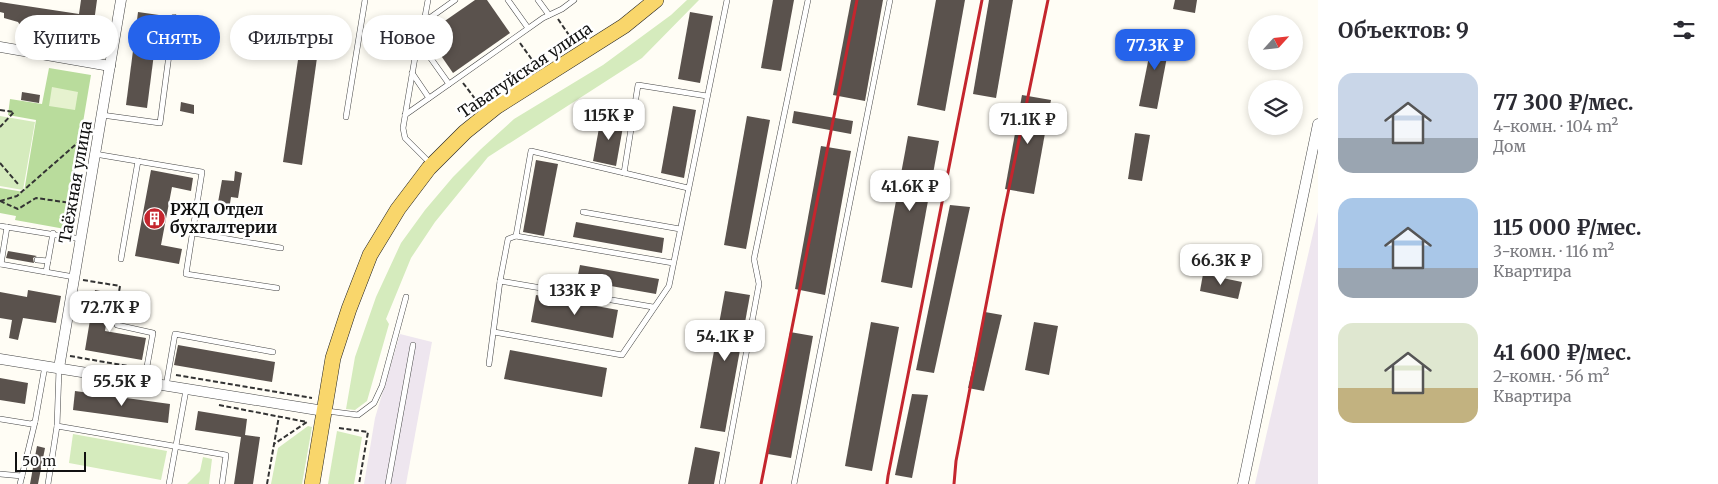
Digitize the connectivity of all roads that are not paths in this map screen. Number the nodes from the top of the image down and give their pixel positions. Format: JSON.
{"nodes":[{"id":1,"x":121,"y":0,"type":"edge"},
{"id":2,"x":365,"y":0,"type":"edge"},
{"id":3,"x":428,"y":0,"type":"edge"},
{"id":4,"x":455,"y":0,"type":"edge"},
{"id":5,"x":508,"y":0,"type":"edge"},
{"id":6,"x":538,"y":0,"type":"edge"},
{"id":7,"x":574,"y":0,"type":"edge"},
{"id":8,"x":656,"y":0,"type":"edge"},
{"id":9,"x":726,"y":0,"type":"edge"},
{"id":10,"x":808,"y":0,"type":"edge"},
{"id":11,"x":890,"y":0,"type":"edge"},
{"id":12,"x":551,"y":14,"type":"junction"},
{"id":13,"x":425,"y":15,"type":"edge"},
{"id":14,"x":434,"y":15,"type":"edge"},
{"id":15,"x":528,"y":28,"type":"junction"},
{"id":16,"x":0,"y":47,"type":"edge"},
{"id":17,"x":168,"y":60,"type":"edge"},
{"id":18,"x":414,"y":60,"type":"edge"},
{"id":19,"x":432,"y":60,"type":"edge"},
{"id":20,"x":110,"y":66,"type":"junction"},
{"id":21,"x":412,"y":73,"type":"junction"},
{"id":22,"x":449,"y":84,"type":"junction"},
{"id":23,"x":707,"y":96,"type":"junction"},
{"id":24,"x":430,"y":98,"type":"junction"},
{"id":25,"x":102,"y":115,"type":"junction"},
{"id":26,"x":405,"y":115,"type":"junction"},
{"id":27,"x":346,"y":117,"type":"dead end"},
{"id":28,"x":1318,"y":124,"type":"edge"},
{"id":29,"x":95,"y":154,"type":"junction"},
{"id":30,"x":138,"y":161,"type":"junction"},
{"id":31,"x":432,"y":165,"type":"junction"},
{"id":32,"x":624,"y":173,"type":"junction"},
{"id":33,"x":688,"y":188,"type":"junction"},
{"id":34,"x":583,"y":212,"type":"dead end"},
{"id":35,"x":0,"y":226,"type":"edge"},
{"id":36,"x":7,"y":227,"type":"junction"},
{"id":37,"x":680,"y":229,"type":"junction"},
{"id":38,"x":193,"y":233,"type":"junction"},
{"id":39,"x":53,"y":234,"type":"junction"},
{"id":40,"x":516,"y":236,"type":"junction"},
{"id":41,"x":81,"y":239,"type":"junction"},
{"id":42,"x":281,"y":248,"type":"dead end"},
{"id":43,"x":121,"y":259,"type":"dead end"},
{"id":44,"x":37,"y":260,"type":"dead end"},
{"id":45,"x":48,"y":261,"type":"junction"},
{"id":46,"x":673,"y":263,"type":"junction"},
{"id":47,"x":0,"y":264,"type":"edge"},
{"id":48,"x":46,"y":272,"type":"junction"},
{"id":49,"x":74,"y":278,"type":"junction"},
{"id":50,"x":500,"y":281,"type":"junction"},
{"id":51,"x":277,"y":288,"type":"dead end"},
{"id":52,"x":122,"y":297,"type":"dead end"},
{"id":53,"x":406,"y":297,"type":"dead end"},
{"id":54,"x":653,"y":307,"type":"junction"},
{"id":55,"x":494,"y":332,"type":"junction"},
{"id":56,"x":413,"y":345,"type":"dead end"},
{"id":57,"x":273,"y":352,"type":"dead end"},
{"id":58,"x":0,"y":359,"type":"edge"},
{"id":59,"x":489,"y":364,"type":"dead end"},
{"id":60,"x":45,"y":366,"type":"junction"},
{"id":61,"x":59,"y":368,"type":"junction"},
{"id":62,"x":144,"y":383,"type":"junction"},
{"id":63,"x":166,"y":386,"type":"junction"},
{"id":64,"x":186,"y":390,"type":"junction"},
{"id":65,"x":324,"y":411,"type":"junction"},
{"id":66,"x":0,"y":420,"type":"edge"},
{"id":67,"x":35,"y":422,"type":"junction"},
{"id":68,"x":57,"y":426,"type":"junction"},
{"id":69,"x":176,"y":446,"type":"junction"},
{"id":70,"x":0,"y":474,"type":"edge"},
{"id":71,"x":22,"y":476,"type":"junction"},
{"id":72,"x":48,"y":483,"type":"edge"},
{"id":73,"x":20,"y":484,"type":"edge"},
{"id":74,"x":55,"y":484,"type":"edge"},
{"id":75,"x":170,"y":484,"type":"edge"},
{"id":76,"x":222,"y":484,"type":"edge"},
{"id":77,"x":312,"y":484,"type":"edge"},
{"id":78,"x":388,"y":484,"type":"edge"},
{"id":79,"x":722,"y":484,"type":"edge"},
{"id":80,"x":794,"y":484,"type":"edge"},
{"id":81,"x":1243,"y":484,"type":"edge"}],
"edges":[{"from":1,"to":20,"type":"street","name":"Таёжная улица"},
{"from":2,"to":27,"type":"lane"},
{"from":3,"to":13,"type":"lane"},
{"from":4,"to":14,"type":"lane"},
{"from":5,"to":15,"type":"lane"},
{"from":6,"to":12,"type":"lane"},
{"from":7,"to":12,"type":"lane"},
{"from":8,"to":31,"type":"main road","name":"Таватуйская улица"},
{"from":9,"to":23,"type":"lane"},
{"from":10,"to":79,"type":"lane"},
{"from":11,"to":80,"type":"lane"},
{"from":12,"to":15,"type":"lane"},
{"from":15,"to":22,"type":"lane"},
{"from":16,"to":20,"type":"street"},
{"from":17,"to":25,"type":"lane"},
{"from":18,"to":21,"type":"lane"},
{"from":19,"to":22,"type":"lane"},
{"from":20,"to":25,"type":"street","name":"Таёжная улица"},
{"from":21,"to":24,"type":"lane"},
{"from":21,"to":26,"type":"lane"},
{"from":22,"to":24,"type":"lane"},
{"from":23,"to":32,"type":"lane"},
{"from":23,"to":33,"type":"lane"},
{"from":24,"to":26,"type":"lane"},
{"from":25,"to":29,"type":"street","name":"Таёжная улица"},
{"from":26,"to":31,"type":"lane"},
{"from":28,"to":81,"type":"street"},
{"from":29,"to":30,"type":"lane"},
{"from":29,"to":41,"type":"street","name":"Таёжная улица"},
{"from":30,"to":38,"type":"lane"},
{"from":30,"to":43,"type":"lane"},
{"from":31,"to":65,"type":"main road","name":"Таватуйская улица"},
{"from":32,"to":33,"type":"lane"},
{"from":32,"to":40,"type":"lane"},
{"from":33,"to":37,"type":"lane"},
{"from":34,"to":37,"type":"lane"},
{"from":35,"to":36,"type":"lane"},
{"from":36,"to":39,"type":"lane"},
{"from":36,"to":47,"type":"lane"},
{"from":37,"to":46,"type":"lane"},
{"from":38,"to":42,"type":"lane"},
{"from":38,"to":51,"type":"lane"},
{"from":39,"to":41,"type":"lane"},
{"from":39,"to":45,"type":"lane"},
{"from":40,"to":46,"type":"lane"},
{"from":40,"to":50,"type":"lane"},
{"from":41,"to":49,"type":"street","name":"Таёжная улица"},
{"from":44,"to":45,"type":"lane"},
{"from":45,"to":48,"type":"lane"},
{"from":46,"to":54,"type":"lane"},
{"from":47,"to":48,"type":"lane"},
{"from":48,"to":49,"type":"lane"},
{"from":49,"to":61,"type":"street","name":"Таёжная улица"},
{"from":50,"to":54,"type":"lane"},
{"from":50,"to":55,"type":"lane"},
{"from":52,"to":62,"type":"lane"},
{"from":53,"to":65,"type":"lane"},
{"from":54,"to":55,"type":"lane"},
{"from":55,"to":59,"type":"lane"},
{"from":56,"to":78,"type":"lane"},
{"from":57,"to":63,"type":"lane"},
{"from":58,"to":60,"type":"street"},
{"from":60,"to":61,"type":"street"},
{"from":60,"to":67,"type":"lane"},
{"from":61,"to":62,"type":"street"},
{"from":61,"to":68,"type":"lane"},
{"from":62,"to":63,"type":"street"},
{"from":63,"to":64,"type":"street"},
{"from":64,"to":65,"type":"street"},
{"from":64,"to":69,"type":"lane"},
{"from":65,"to":77,"type":"main road","name":"Таватуйская улица"},
{"from":66,"to":67,"type":"lane"},
{"from":67,"to":71,"type":"lane"},
{"from":68,"to":69,"type":"lane"},
{"from":68,"to":72,"type":"lane"},
{"from":69,"to":75,"type":"lane"},
{"from":69,"to":76,"type":"lane"},
{"from":70,"to":71,"type":"lane"},
{"from":71,"to":73,"type":"lane"},
{"from":72,"to":74,"type":"lane"}]}
